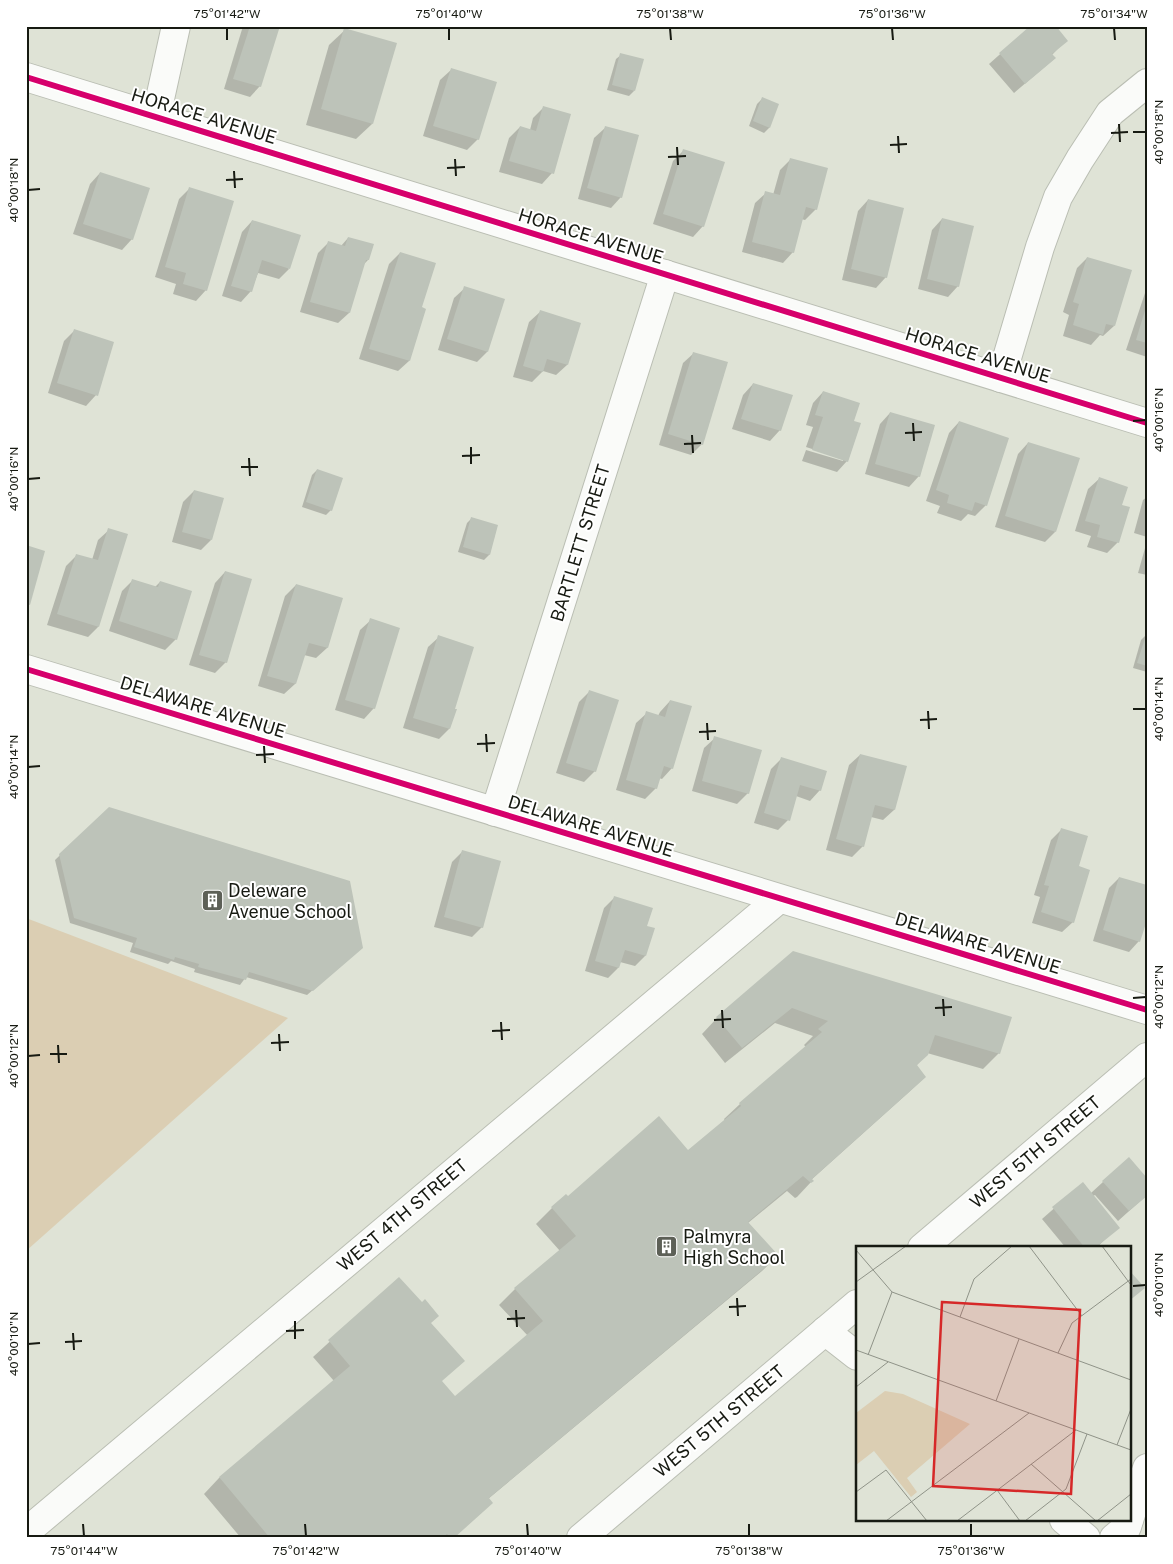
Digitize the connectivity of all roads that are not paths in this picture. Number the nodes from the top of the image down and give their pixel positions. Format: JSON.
{"nodes":[{"id":1,"x":176,"y":26,"type":"edge"},
{"id":2,"x":26,"y":77,"type":"edge"},
{"id":3,"x":1147,"y":83,"type":"edge"},
{"id":4,"x":156,"y":117,"type":"junction"},
{"id":5,"x":665,"y":274,"type":"junction"},
{"id":6,"x":1001,"y":378,"type":"junction"},
{"id":7,"x":1147,"y":423,"type":"edge"},
{"id":8,"x":26,"y":669,"type":"edge"},
{"id":9,"x":495,"y":812,"type":"junction"},
{"id":10,"x":779,"y":898,"type":"junction"},
{"id":11,"x":1147,"y":1010,"type":"edge"},
{"id":12,"x":1147,"y":1057,"type":"edge"},
{"id":13,"x":924,"y":1246,"type":"edge"},
{"id":14,"x":856,"y":1305,"type":"edge"},
{"id":15,"x":825,"y":1331,"type":"junction"},
{"id":16,"x":856,"y":1355,"type":"edge"},
{"id":17,"x":1147,"y":1468,"type":"edge"},
{"id":18,"x":1130,"y":1517,"type":"edge"},
{"id":19,"x":1066,"y":1522,"type":"edge"},
{"id":20,"x":1128,"y":1522,"type":"edge"},
{"id":21,"x":26,"y":1532,"type":"edge"},
{"id":22,"x":581,"y":1538,"type":"edge"},
{"id":23,"x":1086,"y":1538,"type":"edge"},
{"id":24,"x":1114,"y":1538,"type":"edge"}],
"edges":[{"from":1,"to":4,"type":"street"},
{"from":2,"to":4,"type":"street","name":"HORACE AVENUE"},
{"from":3,"to":6,"type":"street"},
{"from":4,"to":5,"type":"street","name":"HORACE AVENUE"},
{"from":5,"to":6,"type":"street","name":"HORACE AVENUE"},
{"from":5,"to":9,"type":"street","name":"BARTLETT STREET"},
{"from":6,"to":7,"type":"street","name":"HORACE AVENUE"},
{"from":8,"to":9,"type":"street","name":"DELAWARE AVENUE"},
{"from":9,"to":10,"type":"street","name":"DELAWARE AVENUE"},
{"from":10,"to":11,"type":"street","name":"DELAWARE AVENUE"},
{"from":10,"to":21,"type":"street","name":"WEST 4TH STREET"},
{"from":12,"to":13,"type":"street","name":"WEST 5TH STREET"},
{"from":14,"to":15,"type":"street","name":"WEST 5TH STREET"},
{"from":15,"to":16,"type":"street"},
{"from":15,"to":22,"type":"street","name":"WEST 5TH STREET"},
{"from":17,"to":18,"type":"street"},
{"from":19,"to":23,"type":"street"},
{"from":20,"to":24,"type":"street"}]}
